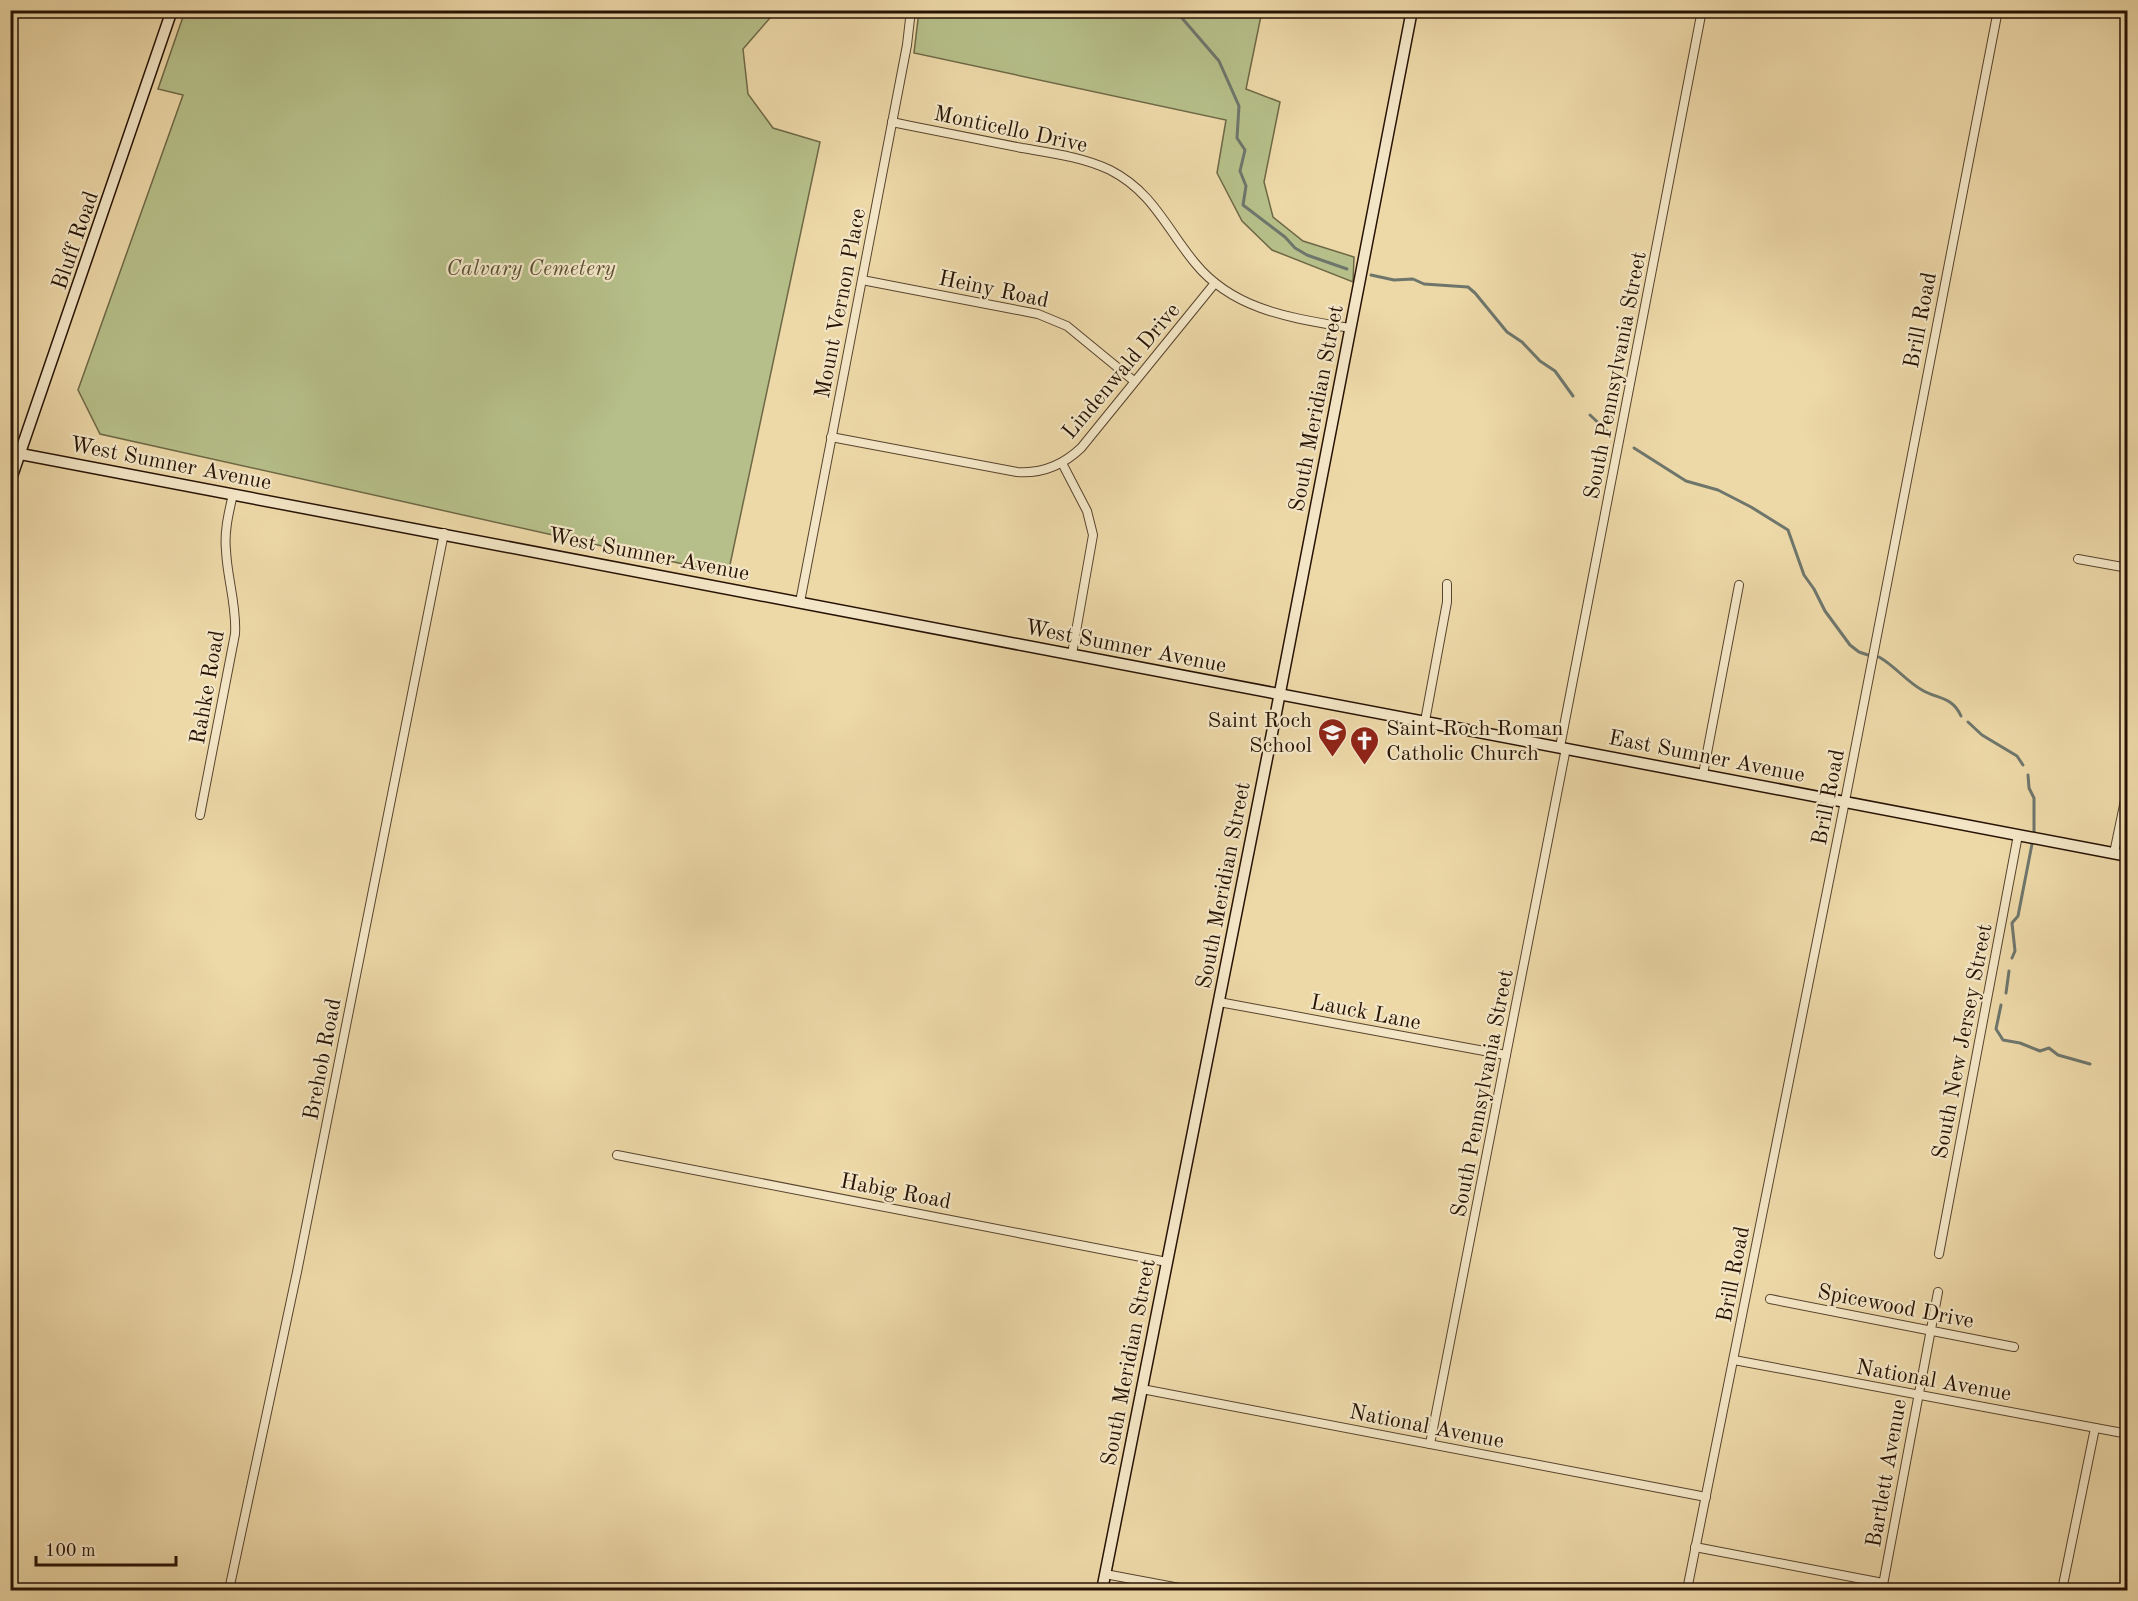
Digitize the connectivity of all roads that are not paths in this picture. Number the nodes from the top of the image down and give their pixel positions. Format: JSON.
{"nodes":[{"id":1,"x":172,"y":10,"type":"edge"},
{"id":2,"x":911,"y":10,"type":"edge"},
{"id":3,"x":1412,"y":10,"type":"edge"},
{"id":4,"x":1702,"y":10,"type":"edge"},
{"id":5,"x":1998,"y":10,"type":"edge"},
{"id":6,"x":892,"y":122,"type":"junction"},
{"id":7,"x":862,"y":280,"type":"junction"},
{"id":8,"x":1215,"y":283,"type":"junction"},
{"id":9,"x":1350,"y":328,"type":"junction"},
{"id":10,"x":1134,"y":381,"type":"junction"},
{"id":11,"x":831,"y":437,"type":"junction"},
{"id":12,"x":16,"y":453,"type":"edge"},
{"id":13,"x":1062,"y":463,"type":"junction"},
{"id":14,"x":10,"y":482,"type":"edge"},
{"id":15,"x":233,"y":494,"type":"junction"},
{"id":16,"x":444,"y":533,"type":"junction"},
{"id":17,"x":2078,"y":559,"type":"dead end"},
{"id":18,"x":2127,"y":568,"type":"edge"},
{"id":19,"x":1447,"y":584,"type":"dead end"},
{"id":20,"x":1739,"y":585,"type":"dead end"},
{"id":21,"x":800,"y":602,"type":"junction"},
{"id":22,"x":1072,"y":654,"type":"junction"},
{"id":23,"x":1279,"y":696,"type":"junction"},
{"id":24,"x":1425,"y":721,"type":"junction"},
{"id":25,"x":1563,"y":747,"type":"junction"},
{"id":26,"x":1702,"y":774,"type":"junction"},
{"id":27,"x":2127,"y":786,"type":"edge"},
{"id":28,"x":1845,"y":801,"type":"junction"},
{"id":29,"x":200,"y":815,"type":"dead end"},
{"id":30,"x":2018,"y":835,"type":"junction"},
{"id":31,"x":2114,"y":854,"type":"junction"},
{"id":32,"x":2127,"y":856,"type":"edge"},
{"id":33,"x":1219,"y":1002,"type":"junction"},
{"id":34,"x":1506,"y":1055,"type":"junction"},
{"id":35,"x":617,"y":1155,"type":"dead end"},
{"id":36,"x":1939,"y":1254,"type":"dead end"},
{"id":37,"x":1167,"y":1262,"type":"junction"},
{"id":38,"x":1938,"y":1292,"type":"dead end"},
{"id":39,"x":1770,"y":1299,"type":"dead end"},
{"id":40,"x":1930,"y":1330,"type":"junction"},
{"id":41,"x":2014,"y":1347,"type":"dead end"},
{"id":42,"x":1734,"y":1360,"type":"junction"},
{"id":43,"x":1142,"y":1389,"type":"junction"},
{"id":44,"x":1918,"y":1395,"type":"junction"},
{"id":45,"x":2095,"y":1428,"type":"junction"},
{"id":46,"x":2127,"y":1434,"type":"edge"},
{"id":47,"x":1430,"y":1444,"type":"junction"},
{"id":48,"x":1706,"y":1497,"type":"junction"},
{"id":49,"x":1695,"y":1547,"type":"junction"},
{"id":50,"x":1105,"y":1574,"type":"junction"},
{"id":51,"x":1882,"y":1587,"type":"edge"},
{"id":52,"x":229,"y":1590,"type":"edge"},
{"id":53,"x":1102,"y":1590,"type":"edge"},
{"id":54,"x":1190,"y":1590,"type":"edge"},
{"id":55,"x":1687,"y":1590,"type":"edge"},
{"id":56,"x":2062,"y":1590,"type":"edge"}],
"edges":[{"from":1,"to":12,"type":"street","name":"Bluff Road"},
{"from":2,"to":6,"type":"street","name":"Mount Vernon Place"},
{"from":3,"to":9,"type":"street","name":"South Meridian Street"},
{"from":4,"to":25,"type":"street","name":"South Pennsylvania Street"},
{"from":5,"to":28,"type":"street","name":"Brill Road"},
{"from":6,"to":7,"type":"street","name":"Mount Vernon Place"},
{"from":6,"to":8,"type":"street","name":"Monticello Drive"},
{"from":7,"to":10,"type":"street","name":"Heiny Road"},
{"from":7,"to":11,"type":"street","name":"Mount Vernon Place"},
{"from":8,"to":9,"type":"street","name":"Monticello Drive"},
{"from":8,"to":10,"type":"street","name":"Lindenwald Drive"},
{"from":9,"to":23,"type":"street","name":"South Meridian Street"},
{"from":10,"to":13,"type":"street","name":"Lindenwald Drive"},
{"from":11,"to":13,"type":"street","name":"Lindenwald Drive"},
{"from":11,"to":21,"type":"street","name":"Mount Vernon Place"},
{"from":12,"to":14,"type":"street","name":"Bluff Road"},
{"from":12,"to":15,"type":"street","name":"West Sumner Avenue"},
{"from":13,"to":22,"type":"street"},
{"from":15,"to":16,"type":"street","name":"West Sumner Avenue"},
{"from":15,"to":29,"type":"street","name":"Rahke Road"},
{"from":16,"to":21,"type":"street","name":"West Sumner Avenue"},
{"from":16,"to":52,"type":"street","name":"Brehob Road"},
{"from":17,"to":18,"type":"street"},
{"from":19,"to":24,"type":"street"},
{"from":20,"to":26,"type":"street"},
{"from":21,"to":22,"type":"street","name":"West Sumner Avenue"},
{"from":22,"to":23,"type":"street","name":"West Sumner Avenue"},
{"from":23,"to":24,"type":"street","name":"East Sumner Avenue"},
{"from":23,"to":33,"type":"street","name":"South Meridian Street"},
{"from":24,"to":25,"type":"street","name":"East Sumner Avenue"},
{"from":25,"to":26,"type":"street","name":"East Sumner Avenue"},
{"from":25,"to":34,"type":"street","name":"South Pennsylvania Street"},
{"from":26,"to":28,"type":"street","name":"East Sumner Avenue"},
{"from":27,"to":31,"type":"street"},
{"from":28,"to":30,"type":"street","name":"East Sumner Avenue"},
{"from":28,"to":42,"type":"street","name":"Brill Road"},
{"from":30,"to":31,"type":"street","name":"East Sumner Avenue"},
{"from":30,"to":36,"type":"street","name":"South New Jersey Street"},
{"from":31,"to":32,"type":"street","name":"East Sumner Avenue"},
{"from":33,"to":34,"type":"street","name":"Lauck Lane"},
{"from":33,"to":37,"type":"street","name":"South Meridian Street"},
{"from":34,"to":47,"type":"street","name":"South Pennsylvania Street"},
{"from":35,"to":37,"type":"street","name":"Habig Road"},
{"from":37,"to":43,"type":"street","name":"South Meridian Street"},
{"from":38,"to":40,"type":"street","name":"Bartlett Avenue"},
{"from":39,"to":40,"type":"street","name":"Spicewood Drive"},
{"from":40,"to":41,"type":"street","name":"Spicewood Drive"},
{"from":40,"to":44,"type":"street","name":"Bartlett Avenue"},
{"from":42,"to":44,"type":"street","name":"National Avenue"},
{"from":42,"to":48,"type":"street","name":"Brill Road"},
{"from":43,"to":47,"type":"street","name":"National Avenue"},
{"from":43,"to":50,"type":"street","name":"South Meridian Street"},
{"from":44,"to":45,"type":"street","name":"National Avenue"},
{"from":44,"to":51,"type":"street","name":"Bartlett Avenue"},
{"from":45,"to":46,"type":"street","name":"National Avenue"},
{"from":45,"to":56,"type":"street"},
{"from":47,"to":48,"type":"street","name":"National Avenue"},
{"from":48,"to":49,"type":"street","name":"Brill Road"},
{"from":49,"to":51,"type":"street"},
{"from":49,"to":55,"type":"street","name":"Brill Road"},
{"from":50,"to":53,"type":"street","name":"South Meridian Street"},
{"from":50,"to":54,"type":"street"}]}
